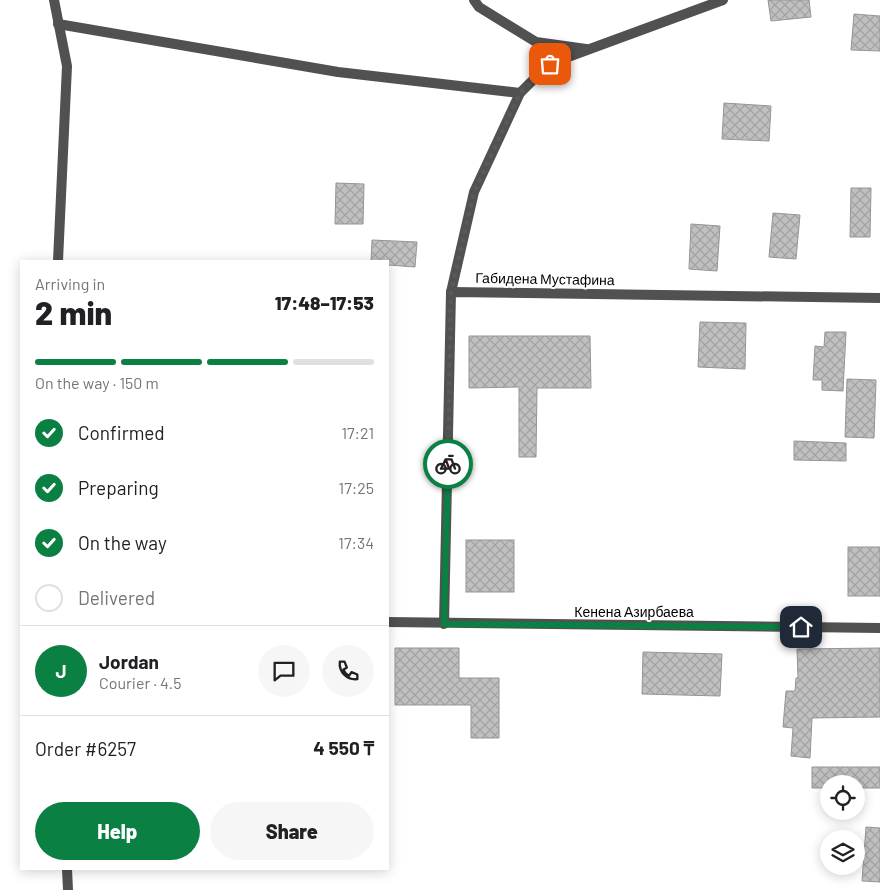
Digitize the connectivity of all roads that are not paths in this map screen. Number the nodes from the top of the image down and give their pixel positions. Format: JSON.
{"nodes":[{"id":1,"x":54,"y":0,"type":"edge"},
{"id":2,"x":474,"y":0,"type":"edge"},
{"id":3,"x":723,"y":0,"type":"edge"},
{"id":4,"x":58,"y":24,"type":"junction"},
{"id":5,"x":588,"y":50,"type":"junction"},
{"id":6,"x":520,"y":93,"type":"junction"},
{"id":7,"x":58,"y":260,"type":"edge"},
{"id":8,"x":451,"y":292,"type":"junction"},
{"id":9,"x":880,"y":298,"type":"edge"},
{"id":10,"x":389,"y":622,"type":"edge"},
{"id":11,"x":444,"y":624,"type":"junction"},
{"id":12,"x":880,"y":628,"type":"edge"},
{"id":13,"x":67,"y":870,"type":"edge"},
{"id":14,"x":68,"y":890,"type":"edge"}],
"edges":[{"from":1,"to":4,"type":"street"},
{"from":2,"to":5,"type":"street"},
{"from":3,"to":5,"type":"street"},
{"from":4,"to":6,"type":"street"},
{"from":4,"to":7,"type":"street"},
{"from":5,"to":6,"type":"street"},
{"from":6,"to":8,"type":"street"},
{"from":8,"to":9,"type":"street","name":"Габидена Мустафина"},
{"from":8,"to":11,"type":"street"},
{"from":10,"to":11,"type":"street","name":"Кенена Азирбаева"},
{"from":11,"to":12,"type":"street","name":"Кенена Азирбаева"},
{"from":13,"to":14,"type":"street"}]}
